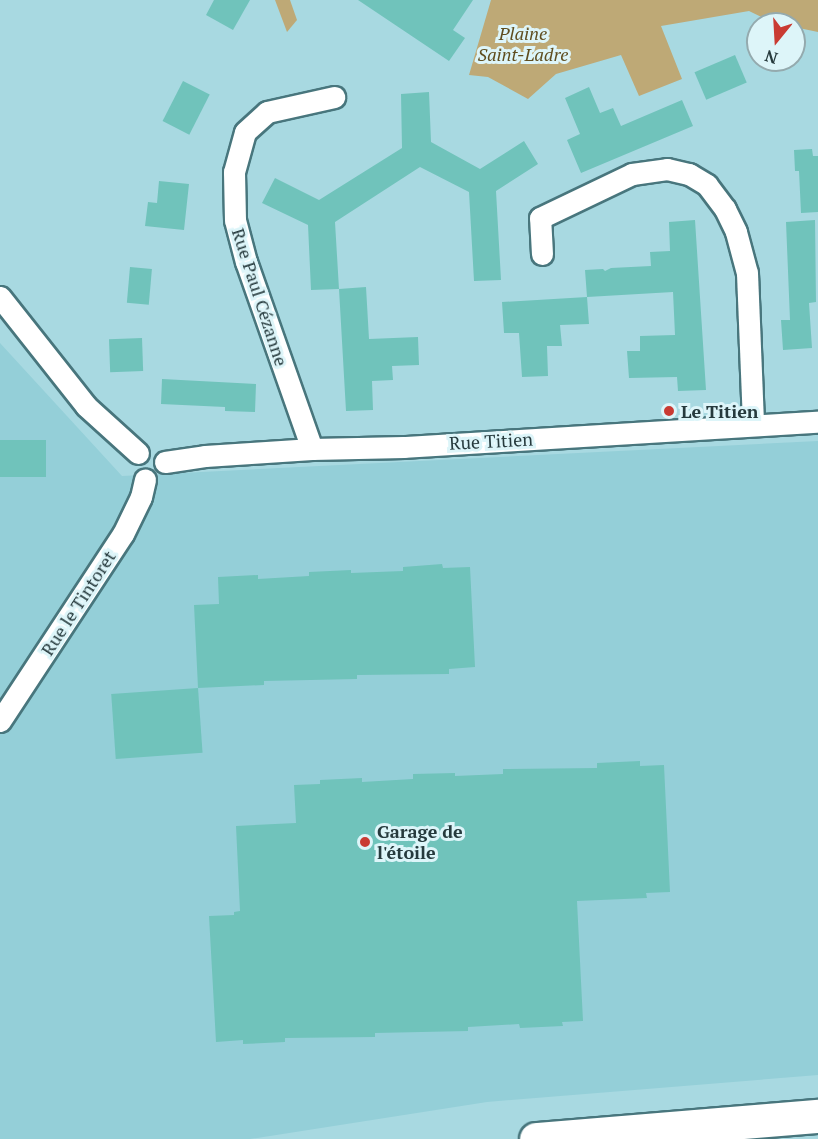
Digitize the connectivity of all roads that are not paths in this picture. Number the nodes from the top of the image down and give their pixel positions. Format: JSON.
{"nodes":[{"id":1,"x":334,"y":97,"type":"dead end"},
{"id":2,"x":542,"y":254,"type":"dead end"},
{"id":3,"x":0,"y":297,"type":"edge"},
{"id":4,"x":818,"y":422,"type":"edge"},
{"id":5,"x":753,"y":425,"type":"junction"},
{"id":6,"x":312,"y":449,"type":"junction"},
{"id":7,"x":138,"y":453,"type":"junction"},
{"id":8,"x":165,"y":462,"type":"junction"},
{"id":9,"x":145,"y":479,"type":"junction"},
{"id":10,"x":0,"y":721,"type":"edge"},
{"id":11,"x":818,"y":1098,"type":"edge"},
{"id":12,"x":818,"y":1116,"type":"edge"},
{"id":13,"x":730,"y":1121,"type":"junction"},
{"id":14,"x":536,"y":1139,"type":"edge"}],
"edges":[{"from":1,"to":6,"type":"street","name":"Rue Paul Cézanne"},
{"from":2,"to":5,"type":"street"},
{"from":3,"to":7,"type":"street"},
{"from":4,"to":5,"type":"street","name":"Rue Titien"},
{"from":5,"to":6,"type":"street","name":"Rue Titien"},
{"from":6,"to":8,"type":"street","name":"Rue Titien"},
{"from":7,"to":8,"type":"street"},
{"from":7,"to":9,"type":"street"},
{"from":8,"to":9,"type":"street"},
{"from":9,"to":10,"type":"street","name":"Rue le Tintoret"},
{"from":11,"to":13,"type":"highway"},
{"from":12,"to":13,"type":"highway"},
{"from":13,"to":14,"type":"highway"}]}
